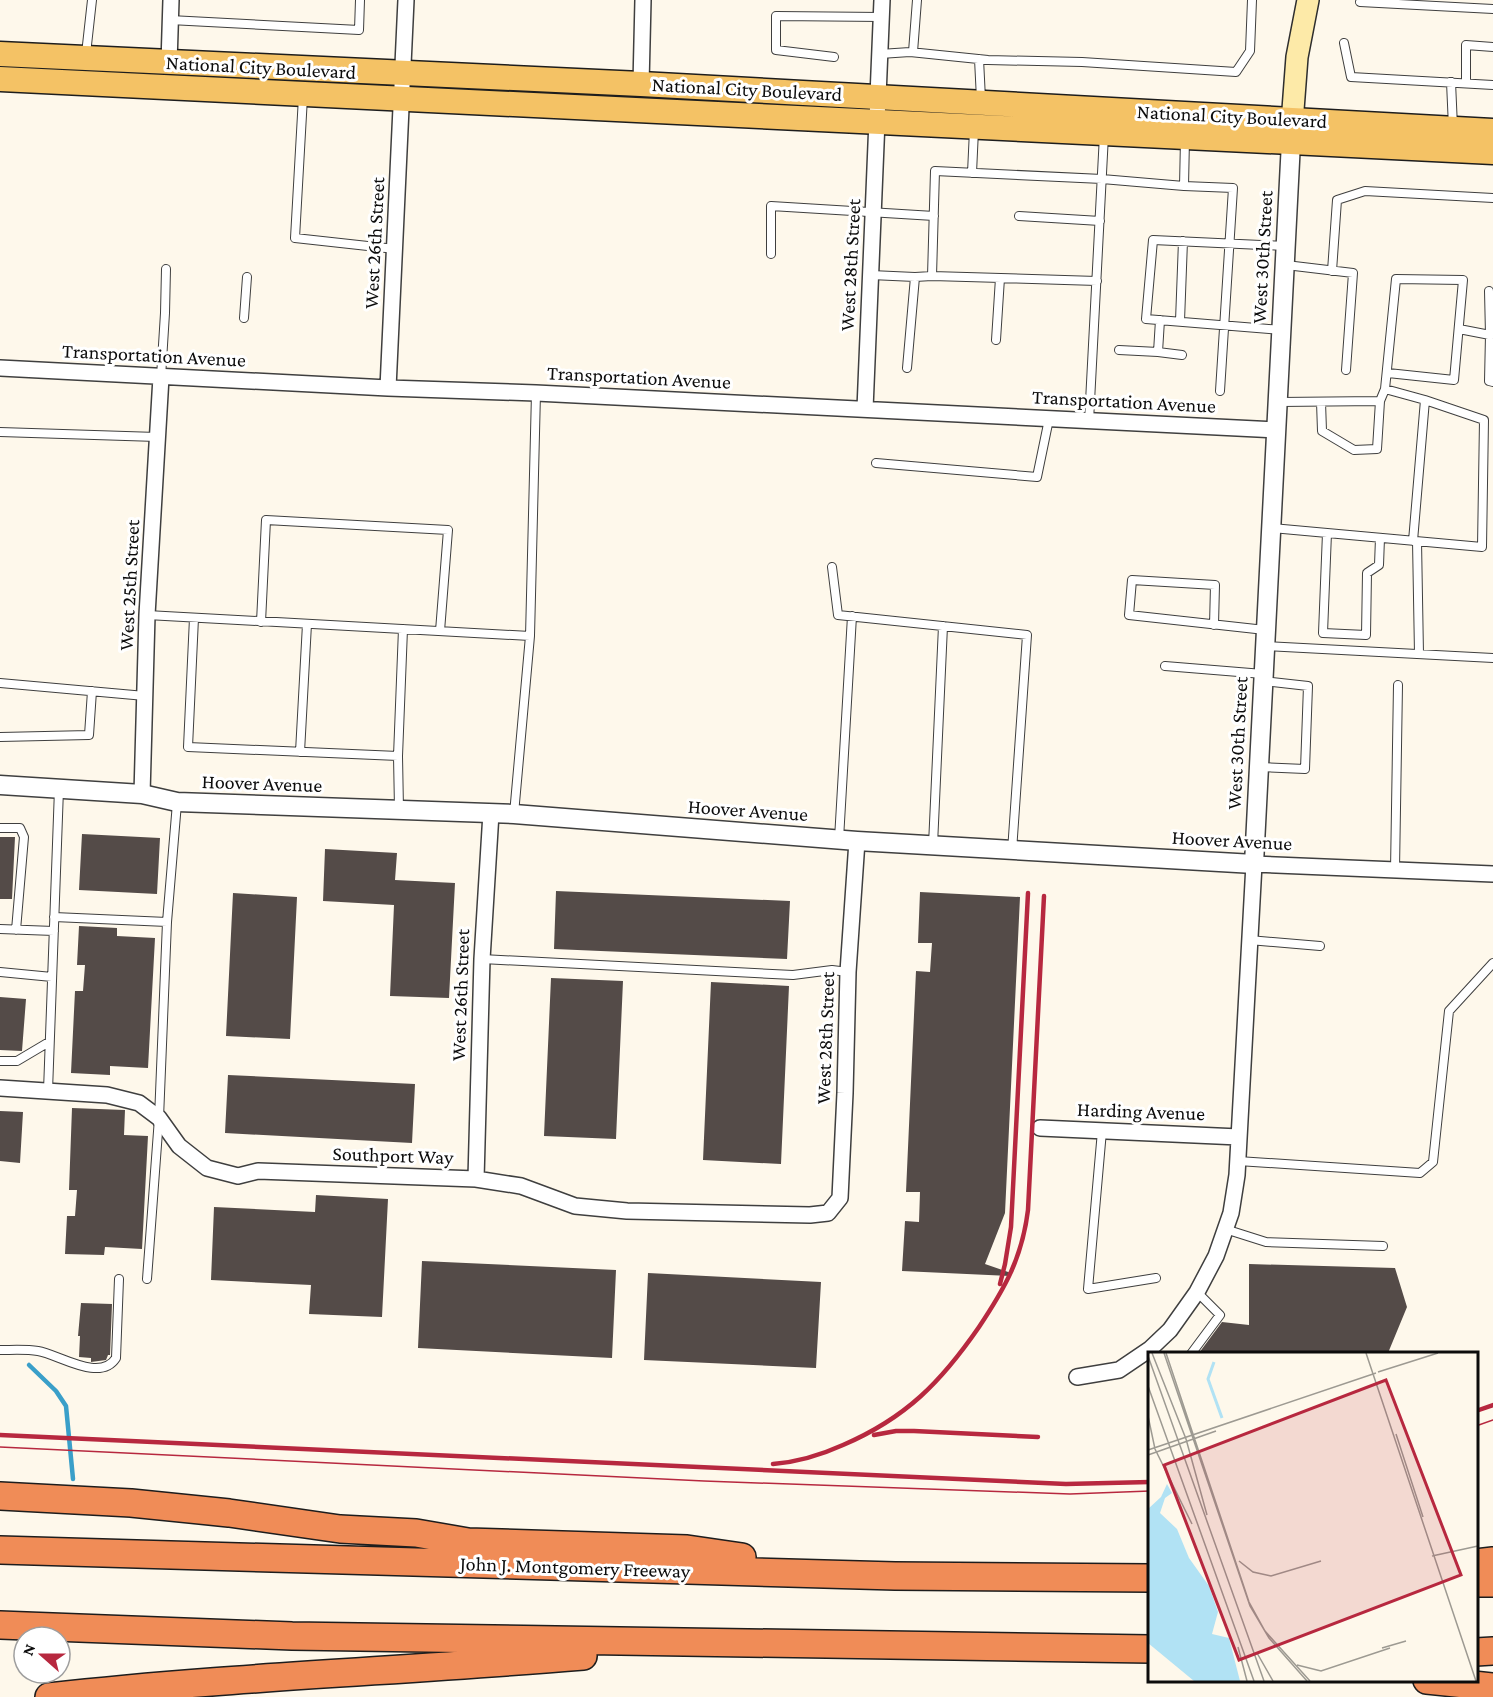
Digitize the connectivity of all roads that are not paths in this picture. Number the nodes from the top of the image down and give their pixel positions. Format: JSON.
{"nodes":[{"id":1,"x":92,"y":0,"type":"edge"},
{"id":2,"x":171,"y":0,"type":"edge"},
{"id":3,"x":360,"y":0,"type":"edge"},
{"id":4,"x":406,"y":0,"type":"edge"},
{"id":5,"x":643,"y":0,"type":"edge"},
{"id":6,"x":882,"y":0,"type":"edge"},
{"id":7,"x":916,"y":0,"type":"edge"},
{"id":8,"x":1252,"y":0,"type":"edge"},
{"id":9,"x":1308,"y":0,"type":"edge"},
{"id":10,"x":1361,"y":0,"type":"edge"},
{"id":11,"x":1475,"y":4,"type":"edge"},
{"id":12,"x":1493,"y":9,"type":"edge"},
{"id":13,"x":882,"y":17,"type":"junction"},
{"id":14,"x":170,"y":20,"type":"junction"},
{"id":15,"x":1344,"y":42,"type":"dead end"},
{"id":16,"x":1493,"y":47,"type":"edge"},
{"id":17,"x":913,"y":52,"type":"junction"},
{"id":18,"x":0,"y":54,"type":"edge"},
{"id":19,"x":880,"y":54,"type":"junction"},
{"id":20,"x":834,"y":57,"type":"dead end"},
{"id":21,"x":85,"y":58,"type":"junction"},
{"id":22,"x":979,"y":59,"type":"junction"},
{"id":23,"x":169,"y":63,"type":"junction"},
{"id":24,"x":403,"y":74,"type":"junction"},
{"id":25,"x":0,"y":79,"type":"edge"},
{"id":26,"x":1451,"y":82,"type":"junction"},
{"id":27,"x":1466,"y":83,"type":"junction"},
{"id":28,"x":641,"y":84,"type":"junction"},
{"id":29,"x":1493,"y":84,"type":"edge"},
{"id":30,"x":303,"y":94,"type":"junction"},
{"id":31,"x":879,"y":96,"type":"junction"},
{"id":32,"x":403,"y":100,"type":"junction"},
{"id":33,"x":981,"y":102,"type":"junction"},
{"id":34,"x":878,"y":123,"type":"junction"},
{"id":35,"x":974,"y":128,"type":"junction"},
{"id":36,"x":1453,"y":128,"type":"junction"},
{"id":37,"x":1292,"y":131,"type":"junction"},
{"id":38,"x":1493,"y":131,"type":"edge"},
{"id":39,"x":1104,"y":134,"type":"junction"},
{"id":40,"x":1185,"y":137,"type":"junction"},
{"id":41,"x":1493,"y":152,"type":"edge"},
{"id":42,"x":972,"y":173,"type":"junction"},
{"id":43,"x":1102,"y":179,"type":"junction"},
{"id":44,"x":1184,"y":186,"type":"junction"},
{"id":45,"x":1493,"y":198,"type":"edge"},
{"id":46,"x":874,"y":211,"type":"junction"},
{"id":47,"x":934,"y":216,"type":"junction"},
{"id":48,"x":1019,"y":216,"type":"dead end"},
{"id":49,"x":1100,"y":221,"type":"junction"},
{"id":50,"x":1183,"y":241,"type":"junction"},
{"id":51,"x":1230,"y":244,"type":"junction"},
{"id":52,"x":1286,"y":246,"type":"junction"},
{"id":53,"x":395,"y":249,"type":"junction"},
{"id":54,"x":771,"y":254,"type":"dead end"},
{"id":55,"x":1285,"y":265,"type":"junction"},
{"id":56,"x":166,"y":269,"type":"dead end"},
{"id":57,"x":1332,"y":271,"type":"junction"},
{"id":58,"x":871,"y":275,"type":"junction"},
{"id":59,"x":932,"y":276,"type":"junction"},
{"id":60,"x":247,"y":277,"type":"dead end"},
{"id":61,"x":915,"y":277,"type":"junction"},
{"id":62,"x":1000,"y":278,"type":"junction"},
{"id":63,"x":1097,"y":281,"type":"junction"},
{"id":64,"x":1489,"y":291,"type":"dead end"},
{"id":65,"x":244,"y":318,"type":"dead end"},
{"id":66,"x":1160,"y":320,"type":"junction"},
{"id":67,"x":1180,"y":321,"type":"junction"},
{"id":68,"x":1224,"y":325,"type":"junction"},
{"id":69,"x":1459,"y":329,"type":"junction"},
{"id":70,"x":1281,"y":330,"type":"junction"},
{"id":71,"x":1490,"y":336,"type":"junction"},
{"id":72,"x":996,"y":340,"type":"dead end"},
{"id":73,"x":1119,"y":351,"type":"dead end"},
{"id":74,"x":1158,"y":352,"type":"junction"},
{"id":75,"x":1182,"y":355,"type":"dead end"},
{"id":76,"x":0,"y":368,"type":"edge"},
{"id":77,"x":907,"y":368,"type":"dead end"},
{"id":78,"x":1346,"y":370,"type":"dead end"},
{"id":79,"x":1388,"y":373,"type":"junction"},
{"id":80,"x":161,"y":377,"type":"junction"},
{"id":81,"x":1493,"y":382,"type":"edge"},
{"id":82,"x":388,"y":388,"type":"junction"},
{"id":83,"x":1385,"y":389,"type":"junction"},
{"id":84,"x":1220,"y":391,"type":"dead end"},
{"id":85,"x":537,"y":393,"type":"junction"},
{"id":86,"x":1425,"y":400,"type":"junction"},
{"id":87,"x":1380,"y":401,"type":"junction"},
{"id":88,"x":1277,"y":402,"type":"junction"},
{"id":89,"x":1321,"y":402,"type":"junction"},
{"id":90,"x":864,"y":409,"type":"junction"},
{"id":91,"x":1049,"y":419,"type":"junction"},
{"id":92,"x":1089,"y":421,"type":"junction"},
{"id":93,"x":1276,"y":429,"type":"junction"},
{"id":94,"x":0,"y":432,"type":"edge"},
{"id":95,"x":157,"y":437,"type":"junction"},
{"id":96,"x":876,"y":463,"type":"dead end"},
{"id":97,"x":1271,"y":528,"type":"junction"},
{"id":98,"x":1327,"y":533,"type":"junction"},
{"id":99,"x":1380,"y":538,"type":"junction"},
{"id":100,"x":1415,"y":541,"type":"junction"},
{"id":101,"x":832,"y":567,"type":"dead end"},
{"id":102,"x":147,"y":615,"type":"junction"},
{"id":103,"x":852,"y":616,"type":"junction"},
{"id":104,"x":194,"y":618,"type":"junction"},
{"id":105,"x":261,"y":622,"type":"junction"},
{"id":106,"x":307,"y":624,"type":"junction"},
{"id":107,"x":1214,"y":625,"type":"junction"},
{"id":108,"x":943,"y":626,"type":"junction"},
{"id":109,"x":403,"y":629,"type":"junction"},
{"id":110,"x":440,"y":631,"type":"junction"},
{"id":111,"x":530,"y":636,"type":"junction"},
{"id":112,"x":1265,"y":638,"type":"junction"},
{"id":113,"x":1419,"y":654,"type":"junction"},
{"id":114,"x":1493,"y":658,"type":"edge"},
{"id":115,"x":1165,"y":666,"type":"dead end"},
{"id":116,"x":1263,"y":677,"type":"junction"},
{"id":117,"x":0,"y":683,"type":"edge"},
{"id":118,"x":1398,"y":685,"type":"dead end"},
{"id":119,"x":92,"y":691,"type":"junction"},
{"id":120,"x":145,"y":696,"type":"junction"},
{"id":121,"x":0,"y":737,"type":"edge"},
{"id":122,"x":300,"y":752,"type":"junction"},
{"id":123,"x":398,"y":756,"type":"junction"},
{"id":124,"x":1258,"y":767,"type":"junction"},
{"id":125,"x":0,"y":785,"type":"edge"},
{"id":126,"x":59,"y":789,"type":"junction"},
{"id":127,"x":142,"y":794,"type":"junction"},
{"id":128,"x":177,"y":802,"type":"junction"},
{"id":129,"x":399,"y":810,"type":"junction"},
{"id":130,"x":491,"y":813,"type":"junction"},
{"id":131,"x":514,"y":814,"type":"junction"},
{"id":132,"x":0,"y":828,"type":"edge"},
{"id":133,"x":848,"y":841,"type":"junction"},
{"id":134,"x":933,"y":846,"type":"junction"},
{"id":135,"x":1012,"y":851,"type":"junction"},
{"id":136,"x":1254,"y":864,"type":"junction"},
{"id":137,"x":1395,"y":870,"type":"junction"},
{"id":138,"x":1493,"y":874,"type":"edge"},
{"id":139,"x":54,"y":917,"type":"junction"},
{"id":140,"x":167,"y":922,"type":"junction"},
{"id":141,"x":0,"y":929,"type":"edge"},
{"id":142,"x":16,"y":930,"type":"junction"},
{"id":143,"x":54,"y":931,"type":"junction"},
{"id":144,"x":1250,"y":940,"type":"junction"},
{"id":145,"x":1320,"y":946,"type":"dead end"},
{"id":146,"x":482,"y":959,"type":"junction"},
{"id":147,"x":1493,"y":963,"type":"edge"},
{"id":148,"x":0,"y":972,"type":"edge"},
{"id":149,"x":848,"y":972,"type":"junction"},
{"id":150,"x":52,"y":977,"type":"junction"},
{"id":151,"x":49,"y":1042,"type":"junction"},
{"id":152,"x":0,"y":1061,"type":"edge"},
{"id":153,"x":0,"y":1088,"type":"edge"},
{"id":154,"x":48,"y":1091,"type":"junction"},
{"id":155,"x":159,"y":1118,"type":"junction"},
{"id":156,"x":1041,"y":1128,"type":"dead end"},
{"id":157,"x":1102,"y":1131,"type":"junction"},
{"id":158,"x":1239,"y":1137,"type":"junction"},
{"id":159,"x":1238,"y":1161,"type":"junction"},
{"id":160,"x":476,"y":1179,"type":"junction"},
{"id":161,"x":810,"y":1215,"type":"joint"},
{"id":162,"x":1225,"y":1229,"type":"junction"},
{"id":163,"x":1383,"y":1246,"type":"dead end"},
{"id":164,"x":1156,"y":1278,"type":"dead end"},
{"id":165,"x":119,"y":1279,"type":"dead end"},
{"id":166,"x":147,"y":1279,"type":"dead end"},
{"id":167,"x":1197,"y":1292,"type":"junction"},
{"id":168,"x":0,"y":1350,"type":"edge"},
{"id":169,"x":1192,"y":1352,"type":"edge"},
{"id":170,"x":1077,"y":1377,"type":"dead end"},
{"id":171,"x":0,"y":1496,"type":"edge"},
{"id":172,"x":0,"y":1550,"type":"edge"},
{"id":173,"x":1493,"y":1561,"type":"edge"},
{"id":174,"x":1478,"y":1563,"type":"edge"},
{"id":175,"x":895,"y":1576,"type":"junction"},
{"id":176,"x":1148,"y":1578,"type":"edge"},
{"id":177,"x":0,"y":1625,"type":"edge"},
{"id":178,"x":729,"y":1644,"type":"junction"},
{"id":179,"x":1148,"y":1649,"type":"edge"},
{"id":180,"x":1446,"y":1682,"type":"edge"},
{"id":181,"x":1493,"y":1687,"type":"edge"},
{"id":182,"x":49,"y":1697,"type":"edge"}],
"edges":[{"from":1,"to":21,"type":"lane"},
{"from":2,"to":14,"type":"street"},
{"from":3,"to":14,"type":"lane"},
{"from":4,"to":24,"type":"street","name":"West 26th Street"},
{"from":5,"to":28,"type":"street"},
{"from":6,"to":13,"type":"street","name":"West 28th Street"},
{"from":7,"to":17,"type":"lane"},
{"from":8,"to":22,"type":"lane"},
{"from":9,"to":37,"type":"main road"},
{"from":10,"to":11,"type":"lane"},
{"from":11,"to":12,"type":"lane"},
{"from":13,"to":19,"type":"street","name":"West 28th Street"},
{"from":13,"to":20,"type":"lane"},
{"from":14,"to":23,"type":"street"},
{"from":15,"to":26,"type":"lane"},
{"from":16,"to":27,"type":"lane"},
{"from":17,"to":19,"type":"lane"},
{"from":17,"to":22,"type":"lane"},
{"from":18,"to":21,"type":"main road","name":"National City Boulevard"},
{"from":19,"to":31,"type":"street","name":"West 28th Street"},
{"from":21,"to":23,"type":"main road","name":"National City Boulevard"},
{"from":22,"to":33,"type":"lane"},
{"from":23,"to":24,"type":"main road","name":"National City Boulevard"},
{"from":24,"to":28,"type":"main road","name":"National City Boulevard"},
{"from":24,"to":32,"type":"street","name":"West 26th Street"},
{"from":25,"to":30,"type":"main road","name":"National City Boulevard"},
{"from":26,"to":27,"type":"lane"},
{"from":26,"to":36,"type":"lane"},
{"from":27,"to":29,"type":"lane"},
{"from":28,"to":31,"type":"main road","name":"National City Boulevard"},
{"from":30,"to":32,"type":"main road","name":"National City Boulevard"},
{"from":30,"to":53,"type":"lane"},
{"from":31,"to":33,"type":"main road","name":"National City Boulevard"},
{"from":31,"to":34,"type":"street","name":"West 28th Street"},
{"from":32,"to":34,"type":"main road","name":"National City Boulevard"},
{"from":32,"to":53,"type":"street","name":"West 26th Street"},
{"from":33,"to":37,"type":"main road","name":"National City Boulevard"},
{"from":34,"to":35,"type":"main road","name":"National City Boulevard"},
{"from":34,"to":46,"type":"street","name":"West 28th Street"},
{"from":35,"to":39,"type":"main road","name":"National City Boulevard"},
{"from":35,"to":42,"type":"lane"},
{"from":36,"to":37,"type":"main road","name":"National City Boulevard"},
{"from":36,"to":38,"type":"main road","name":"National City Boulevard"},
{"from":37,"to":40,"type":"main road","name":"National City Boulevard"},
{"from":37,"to":41,"type":"main road","name":"National City Boulevard"},
{"from":37,"to":52,"type":"street","name":"West 30th Street"},
{"from":39,"to":40,"type":"main road","name":"National City Boulevard"},
{"from":39,"to":43,"type":"lane"},
{"from":40,"to":44,"type":"lane"},
{"from":42,"to":43,"type":"lane"},
{"from":42,"to":47,"type":"lane"},
{"from":43,"to":44,"type":"lane"},
{"from":43,"to":49,"type":"lane"},
{"from":44,"to":51,"type":"lane"},
{"from":45,"to":57,"type":"lane"},
{"from":46,"to":47,"type":"lane"},
{"from":46,"to":54,"type":"lane"},
{"from":46,"to":58,"type":"street","name":"West 28th Street"},
{"from":47,"to":59,"type":"lane"},
{"from":48,"to":49,"type":"lane"},
{"from":49,"to":63,"type":"lane"},
{"from":50,"to":51,"type":"lane"},
{"from":50,"to":66,"type":"lane"},
{"from":50,"to":67,"type":"lane"},
{"from":51,"to":52,"type":"lane"},
{"from":51,"to":68,"type":"lane"},
{"from":52,"to":55,"type":"street","name":"West 30th Street"},
{"from":53,"to":82,"type":"street","name":"West 26th Street"},
{"from":55,"to":57,"type":"lane"},
{"from":55,"to":70,"type":"street","name":"West 30th Street"},
{"from":56,"to":80,"type":"lane"},
{"from":57,"to":78,"type":"lane"},
{"from":58,"to":61,"type":"lane"},
{"from":58,"to":90,"type":"street","name":"West 28th Street"},
{"from":59,"to":61,"type":"lane"},
{"from":59,"to":62,"type":"lane"},
{"from":60,"to":65,"type":"lane"},
{"from":61,"to":77,"type":"lane"},
{"from":62,"to":63,"type":"lane"},
{"from":62,"to":72,"type":"lane"},
{"from":63,"to":92,"type":"lane"},
{"from":64,"to":71,"type":"lane"},
{"from":66,"to":67,"type":"lane"},
{"from":66,"to":74,"type":"lane"},
{"from":67,"to":68,"type":"lane"},
{"from":68,"to":70,"type":"lane"},
{"from":68,"to":84,"type":"lane"},
{"from":69,"to":71,"type":"lane"},
{"from":69,"to":79,"type":"lane"},
{"from":69,"to":79,"type":"lane"},
{"from":70,"to":88,"type":"street","name":"West 30th Street"},
{"from":71,"to":81,"type":"lane"},
{"from":73,"to":74,"type":"lane"},
{"from":74,"to":75,"type":"lane"},
{"from":76,"to":80,"type":"street","name":"Transportation Avenue"},
{"from":79,"to":83,"type":"lane"},
{"from":80,"to":82,"type":"street","name":"Transportation Avenue"},
{"from":80,"to":95,"type":"street","name":"West 25th Street"},
{"from":82,"to":85,"type":"street","name":"Transportation Avenue"},
{"from":83,"to":86,"type":"lane"},
{"from":83,"to":87,"type":"lane"},
{"from":85,"to":90,"type":"street","name":"Transportation Avenue"},
{"from":85,"to":111,"type":"lane"},
{"from":86,"to":100,"type":"lane"},
{"from":86,"to":100,"type":"lane"},
{"from":87,"to":89,"type":"lane"},
{"from":87,"to":89,"type":"lane"},
{"from":88,"to":89,"type":"lane"},
{"from":88,"to":93,"type":"street","name":"West 30th Street"},
{"from":90,"to":91,"type":"street","name":"Transportation Avenue"},
{"from":91,"to":92,"type":"street","name":"Transportation Avenue"},
{"from":91,"to":96,"type":"lane"},
{"from":92,"to":93,"type":"street","name":"Transportation Avenue"},
{"from":93,"to":97,"type":"street","name":"West 30th Street"},
{"from":94,"to":95,"type":"lane"},
{"from":95,"to":102,"type":"street","name":"West 25th Street"},
{"from":97,"to":98,"type":"lane"},
{"from":97,"to":112,"type":"street","name":"West 30th Street"},
{"from":98,"to":99,"type":"lane"},
{"from":98,"to":99,"type":"lane"},
{"from":99,"to":100,"type":"lane"},
{"from":100,"to":113,"type":"lane"},
{"from":101,"to":103,"type":"lane"},
{"from":102,"to":104,"type":"lane"},
{"from":102,"to":120,"type":"street","name":"West 25th Street"},
{"from":103,"to":108,"type":"lane"},
{"from":103,"to":133,"type":"lane"},
{"from":104,"to":105,"type":"lane"},
{"from":104,"to":122,"type":"lane"},
{"from":105,"to":106,"type":"lane"},
{"from":105,"to":110,"type":"lane"},
{"from":106,"to":109,"type":"lane"},
{"from":106,"to":122,"type":"lane"},
{"from":107,"to":107,"type":"lane"},
{"from":107,"to":112,"type":"lane"},
{"from":108,"to":134,"type":"lane"},
{"from":108,"to":135,"type":"lane"},
{"from":109,"to":110,"type":"lane"},
{"from":109,"to":123,"type":"lane"},
{"from":110,"to":111,"type":"lane"},
{"from":111,"to":131,"type":"lane"},
{"from":112,"to":113,"type":"lane"},
{"from":112,"to":116,"type":"street","name":"West 30th Street"},
{"from":113,"to":114,"type":"lane"},
{"from":115,"to":116,"type":"lane"},
{"from":116,"to":124,"type":"street","name":"West 30th Street"},
{"from":116,"to":124,"type":"lane"},
{"from":117,"to":119,"type":"lane"},
{"from":118,"to":137,"type":"lane"},
{"from":119,"to":120,"type":"lane"},
{"from":119,"to":121,"type":"lane"},
{"from":120,"to":127,"type":"street","name":"West 25th Street"},
{"from":122,"to":123,"type":"lane"},
{"from":123,"to":129,"type":"lane"},
{"from":124,"to":136,"type":"street","name":"West 30th Street"},
{"from":125,"to":126,"type":"street","name":"Hoover Avenue"},
{"from":126,"to":127,"type":"street","name":"Hoover Avenue"},
{"from":126,"to":139,"type":"lane"},
{"from":127,"to":128,"type":"street","name":"Hoover Avenue"},
{"from":128,"to":129,"type":"street","name":"Hoover Avenue"},
{"from":128,"to":140,"type":"lane"},
{"from":129,"to":130,"type":"street","name":"Hoover Avenue"},
{"from":130,"to":131,"type":"street","name":"Hoover Avenue"},
{"from":130,"to":146,"type":"street","name":"West 26th Street"},
{"from":131,"to":133,"type":"street","name":"Hoover Avenue"},
{"from":132,"to":142,"type":"lane"},
{"from":133,"to":134,"type":"street","name":"Hoover Avenue"},
{"from":133,"to":149,"type":"street","name":"West 28th Street"},
{"from":134,"to":135,"type":"street","name":"Hoover Avenue"},
{"from":135,"to":136,"type":"street","name":"Hoover Avenue"},
{"from":136,"to":137,"type":"street","name":"Hoover Avenue"},
{"from":136,"to":144,"type":"street","name":"West 30th Street"},
{"from":137,"to":138,"type":"street","name":"Hoover Avenue"},
{"from":139,"to":140,"type":"lane"},
{"from":139,"to":143,"type":"lane"},
{"from":140,"to":155,"type":"lane"},
{"from":141,"to":142,"type":"lane"},
{"from":142,"to":143,"type":"lane"},
{"from":143,"to":150,"type":"lane"},
{"from":144,"to":145,"type":"lane"},
{"from":144,"to":158,"type":"street","name":"West 30th Street"},
{"from":146,"to":149,"type":"lane"},
{"from":146,"to":160,"type":"street","name":"West 26th Street"},
{"from":147,"to":159,"type":"lane"},
{"from":148,"to":150,"type":"lane"},
{"from":149,"to":161,"type":"street","name":"West 28th Street"},
{"from":150,"to":151,"type":"lane"},
{"from":151,"to":152,"type":"lane"},
{"from":151,"to":154,"type":"lane"},
{"from":153,"to":154,"type":"street","name":"Southport Way"},
{"from":154,"to":155,"type":"street","name":"Southport Way"},
{"from":155,"to":160,"type":"street","name":"Southport Way"},
{"from":155,"to":166,"type":"lane"},
{"from":156,"to":157,"type":"street","name":"Harding Avenue"},
{"from":157,"to":158,"type":"street","name":"Harding Avenue"},
{"from":157,"to":164,"type":"lane"},
{"from":158,"to":159,"type":"street","name":"West 30th Street"},
{"from":159,"to":162,"type":"street","name":"West 30th Street"},
{"from":160,"to":161,"type":"street","name":"Southport Way"},
{"from":162,"to":163,"type":"lane"},
{"from":162,"to":167,"type":"street","name":"West 30th Street"},
{"from":165,"to":168,"type":"lane"},
{"from":167,"to":169,"type":"lane"},
{"from":167,"to":170,"type":"street","name":"West 30th Street"},
{"from":171,"to":175,"type":"highway"},
{"from":172,"to":175,"type":"highway","name":"John J. Montgomery Freeway"},
{"from":173,"to":174,"type":"highway"},
{"from":175,"to":176,"type":"highway","name":"John J. Montgomery Freeway"},
{"from":177,"to":178,"type":"highway"},
{"from":178,"to":179,"type":"highway"},
{"from":178,"to":182,"type":"highway"},
{"from":180,"to":181,"type":"highway"}]}
